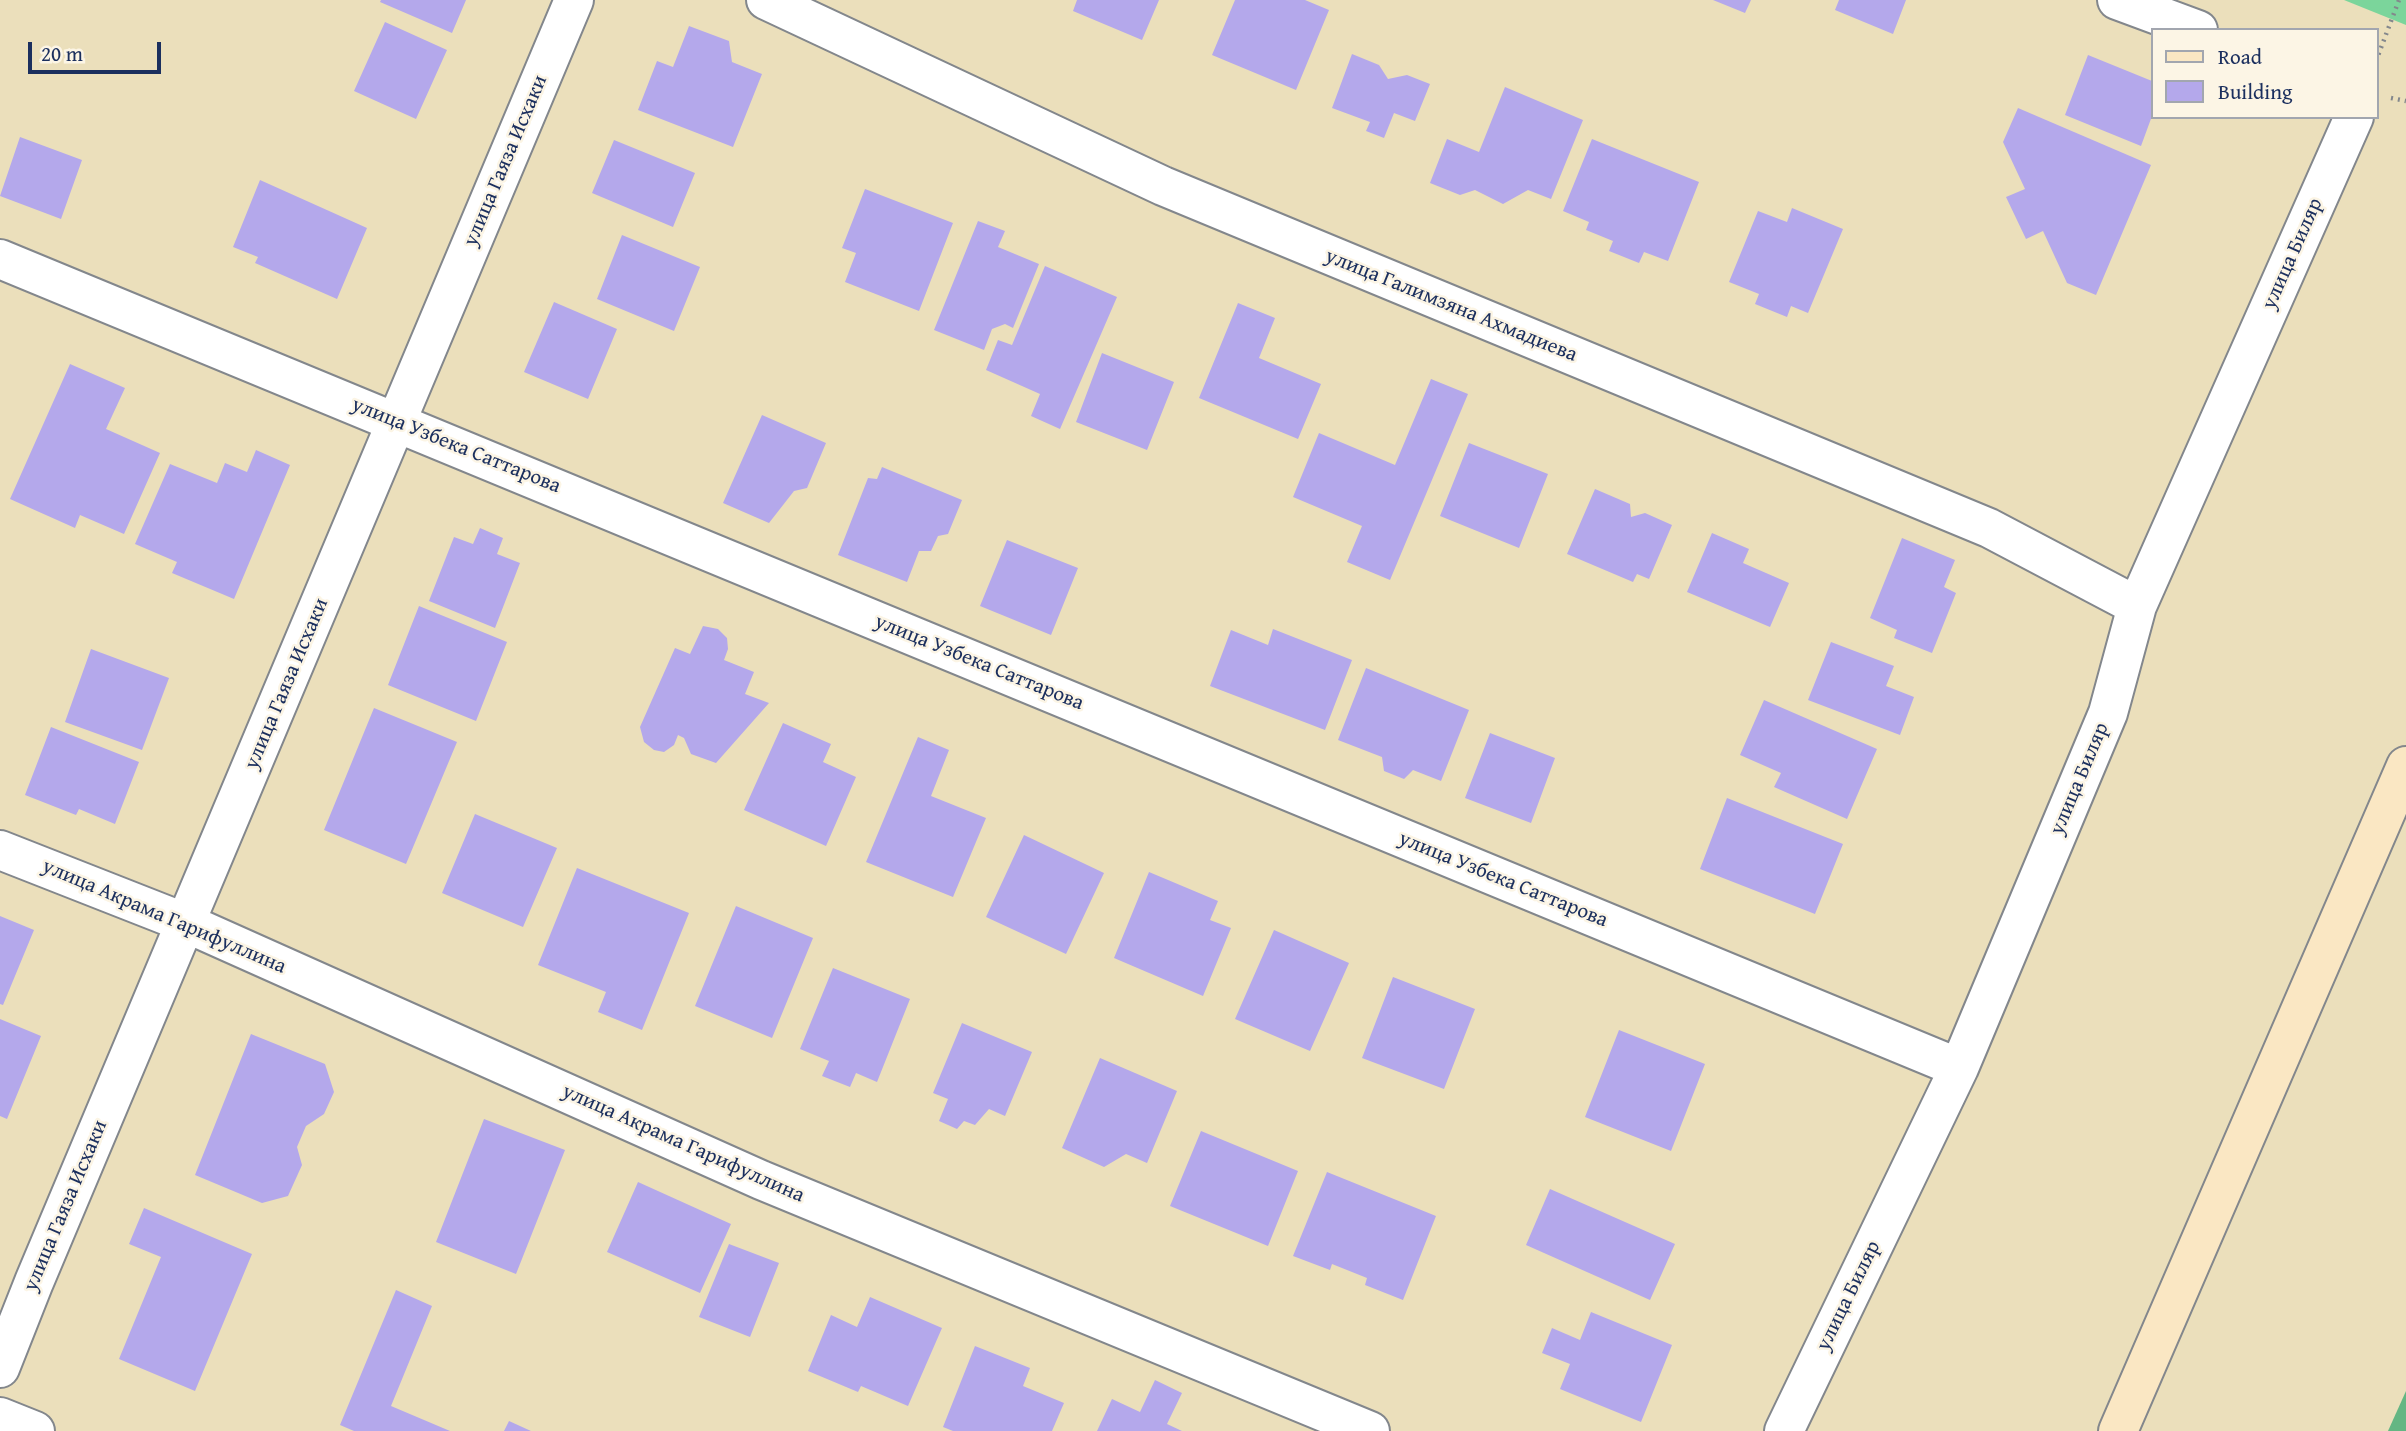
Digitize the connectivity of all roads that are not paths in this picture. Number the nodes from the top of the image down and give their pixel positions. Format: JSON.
{"nodes":[{"id":1,"x":574,"y":0,"type":"edge"},
{"id":2,"x":766,"y":0,"type":"edge"},
{"id":3,"x":2117,"y":0,"type":"edge"},
{"id":4,"x":2193,"y":28,"type":"edge"},
{"id":5,"x":2353,"y":119,"type":"edge"},
{"id":6,"x":0,"y":259,"type":"edge"},
{"id":7,"x":397,"y":422,"type":"junction"},
{"id":8,"x":2137,"y":606,"type":"junction"},
{"id":9,"x":2406,"y":766,"type":"edge"},
{"id":10,"x":0,"y":850,"type":"edge"},
{"id":11,"x":186,"y":923,"type":"junction"},
{"id":12,"x":1959,"y":1068,"type":"junction"},
{"id":13,"x":0,"y":1368,"type":"edge"},
{"id":14,"x":0,"y":1417,"type":"edge"},
{"id":15,"x":35,"y":1431,"type":"edge"},
{"id":16,"x":1370,"y":1431,"type":"edge"},
{"id":17,"x":1784,"y":1431,"type":"edge"},
{"id":18,"x":2118,"y":1431,"type":"edge"}],
"edges":[{"from":1,"to":7,"type":"street","name":"улица Гаяза Исхаки"},
{"from":2,"to":8,"type":"street","name":"улица Галимзяна Ахмадиева"},
{"from":3,"to":4,"type":"street"},
{"from":5,"to":8,"type":"street","name":"улица Биляр"},
{"from":6,"to":7,"type":"street","name":"улица Узбека Саттарова"},
{"from":7,"to":11,"type":"street","name":"улица Гаяза Исхаки"},
{"from":7,"to":12,"type":"street","name":"улица Узбека Саттарова"},
{"from":8,"to":12,"type":"street","name":"улица Биляр"},
{"from":9,"to":18,"type":"main road"},
{"from":10,"to":11,"type":"street","name":"улица Акрама Гарифуллина"},
{"from":11,"to":13,"type":"street","name":"улица Гаяза Исхаки"},
{"from":11,"to":16,"type":"street","name":"улица Акрама Гарифуллина"},
{"from":12,"to":17,"type":"street","name":"улица Биляр"},
{"from":14,"to":15,"type":"street"}]}
